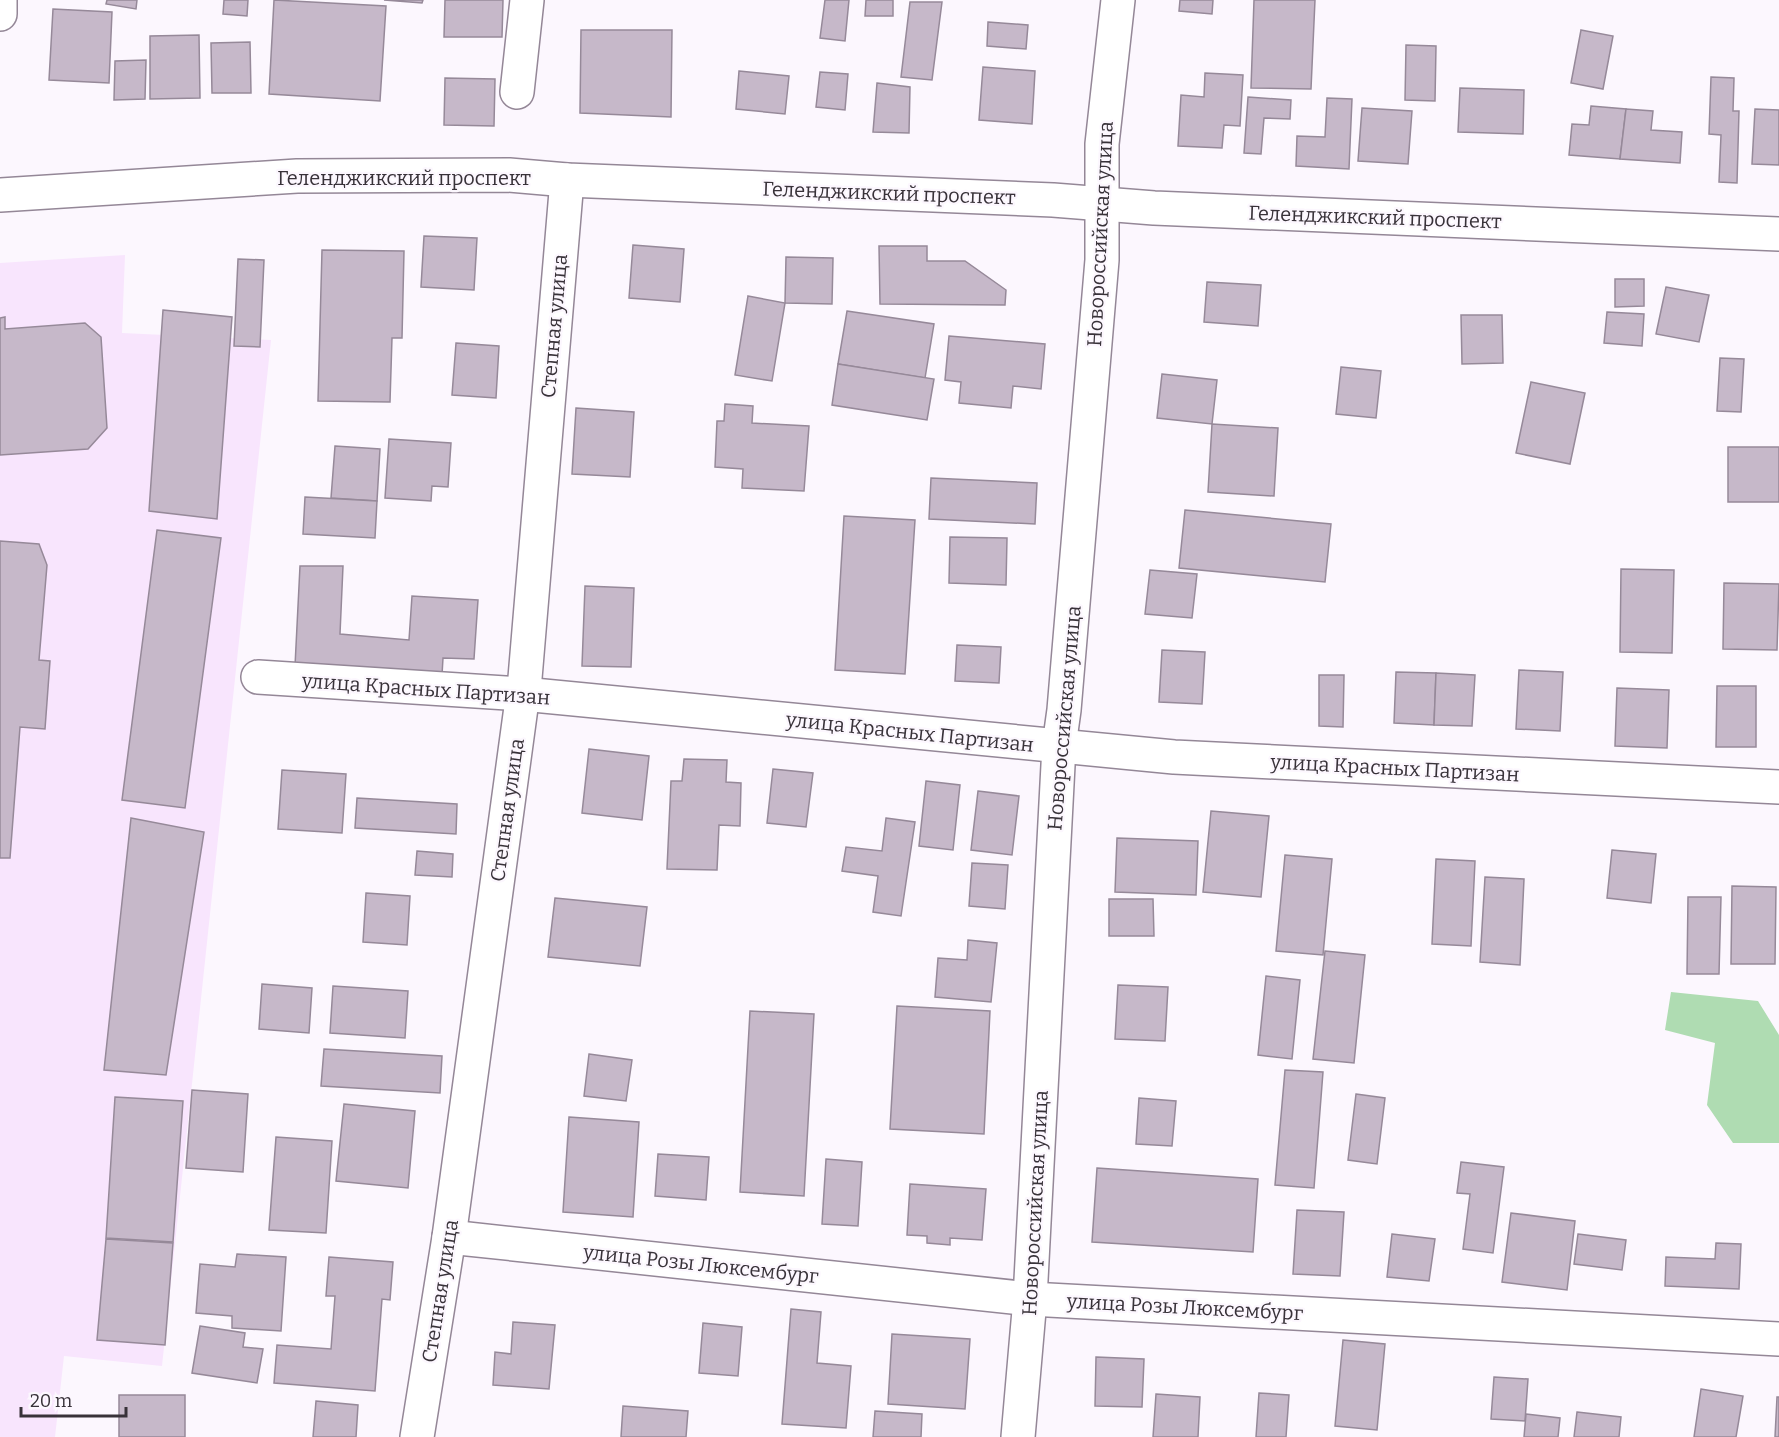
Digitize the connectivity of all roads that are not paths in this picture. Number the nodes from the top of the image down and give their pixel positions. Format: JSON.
{"nodes":[{"id":1,"x":0,"y":0,"type":"edge"},
{"id":2,"x":527,"y":0,"type":"edge"},
{"id":3,"x":1118,"y":0,"type":"edge"},
{"id":4,"x":0,"y":14,"type":"edge"},
{"id":5,"x":517,"y":92,"type":"dead end"},
{"id":6,"x":567,"y":180,"type":"junction"},
{"id":7,"x":0,"y":195,"type":"edge"},
{"id":8,"x":1102,"y":203,"type":"junction"},
{"id":9,"x":1779,"y":234,"type":"edge"},
{"id":10,"x":258,"y":677,"type":"dead end"},
{"id":11,"x":523,"y":694,"type":"junction"},
{"id":12,"x":1059,"y":746,"type":"junction"},
{"id":13,"x":1779,"y":788,"type":"edge"},
{"id":14,"x":449,"y":1237,"type":"junction"},
{"id":15,"x":1030,"y":1299,"type":"junction"},
{"id":16,"x":1779,"y":1339,"type":"edge"},
{"id":17,"x":417,"y":1437,"type":"edge"},
{"id":18,"x":1018,"y":1437,"type":"edge"}],
"edges":[{"from":1,"to":4,"type":"street"},
{"from":2,"to":5,"type":"street"},
{"from":3,"to":8,"type":"street","name":"Новороссийская улица"},
{"from":6,"to":7,"type":"street","name":"Геленджикский проспект"},
{"from":6,"to":8,"type":"street","name":"Геленджикский проспект"},
{"from":6,"to":11,"type":"street","name":"Степная улица"},
{"from":8,"to":9,"type":"street","name":"Геленджикский проспект"},
{"from":8,"to":12,"type":"street","name":"Новороссийская улица"},
{"from":10,"to":11,"type":"street","name":"улица Красных Партизан"},
{"from":11,"to":12,"type":"street","name":"улица Красных Партизан"},
{"from":11,"to":14,"type":"street","name":"Степная улица"},
{"from":12,"to":13,"type":"street","name":"улица Красных Партизан"},
{"from":12,"to":15,"type":"street","name":"Новороссийская улица"},
{"from":14,"to":15,"type":"street","name":"улица Розы Люксембург"},
{"from":14,"to":17,"type":"street","name":"Степная улица"},
{"from":15,"to":16,"type":"street","name":"улица Розы Люксембург"},
{"from":15,"to":18,"type":"street","name":"Новороссийская улица"}]}
